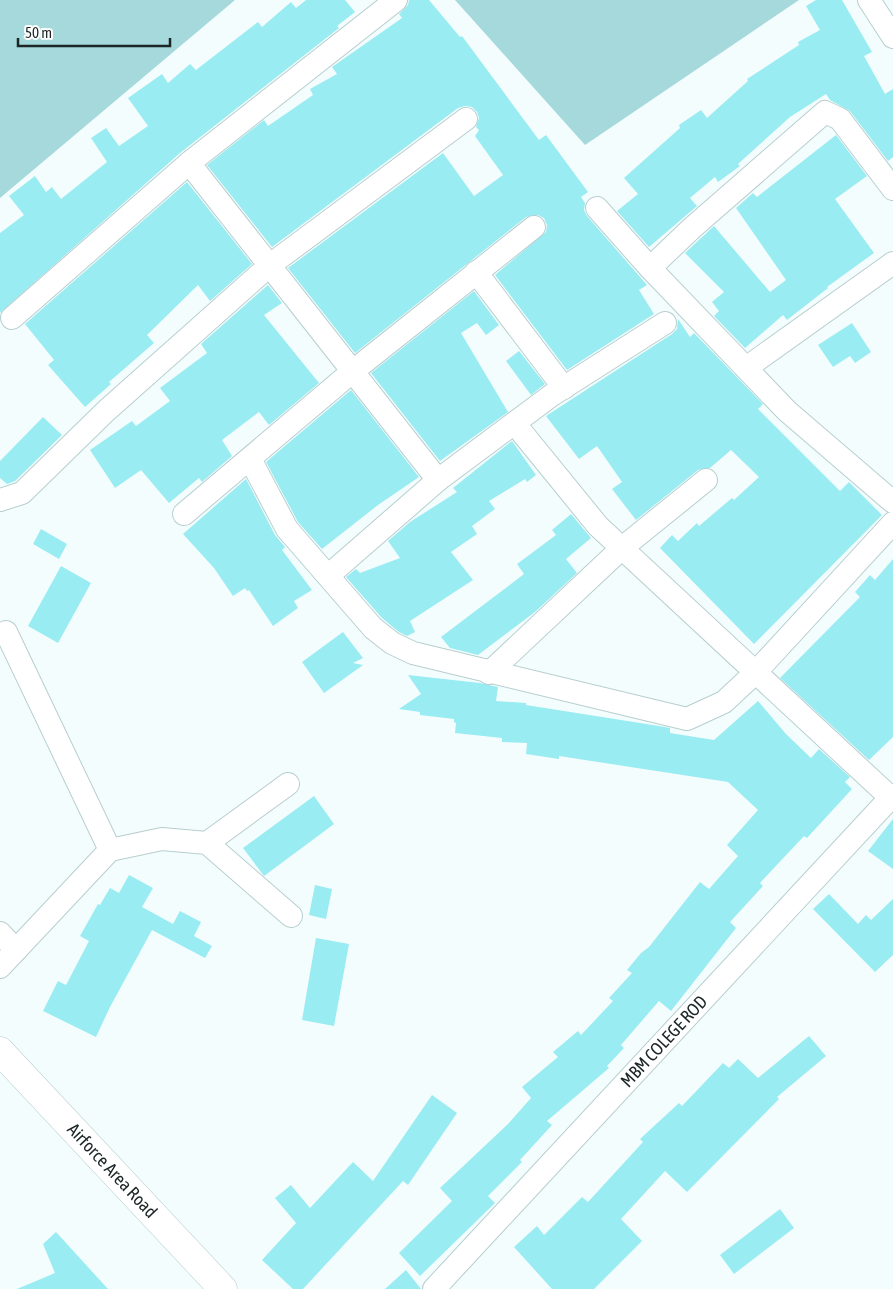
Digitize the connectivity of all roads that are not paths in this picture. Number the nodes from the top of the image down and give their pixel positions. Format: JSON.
{"nodes":[{"id":1,"x":396,"y":0,"type":"edge"},
{"id":2,"x":869,"y":0,"type":"edge"},
{"id":3,"x":893,"y":37,"type":"edge"},
{"id":4,"x":466,"y":119,"type":"dead end"},
{"id":5,"x":189,"y":163,"type":"junction"},
{"id":6,"x":893,"y":189,"type":"edge"},
{"id":7,"x":597,"y":208,"type":"dead end"},
{"id":8,"x":534,"y":227,"type":"dead end"},
{"id":9,"x":270,"y":265,"type":"junction"},
{"id":10,"x":650,"y":268,"type":"junction"},
{"id":11,"x":476,"y":272,"type":"junction"},
{"id":12,"x":889,"y":273,"type":"edge"},
{"id":13,"x":12,"y":318,"type":"dead end"},
{"id":14,"x":665,"y":323,"type":"dead end"},
{"id":15,"x":746,"y":368,"type":"junction"},
{"id":16,"x":352,"y":371,"type":"junction"},
{"id":17,"x":564,"y":388,"type":"junction"},
{"id":18,"x":515,"y":424,"type":"junction"},
{"id":19,"x":250,"y":459,"type":"junction"},
{"id":20,"x":438,"y":480,"type":"junction"},
{"id":21,"x":706,"y":480,"type":"dead end"},
{"id":22,"x":0,"y":500,"type":"edge"},
{"id":23,"x":893,"y":502,"type":"edge"},
{"id":24,"x":184,"y":514,"type":"dead end"},
{"id":25,"x":893,"y":523,"type":"edge"},
{"id":26,"x":622,"y":548,"type":"junction"},
{"id":27,"x":329,"y":575,"type":"junction"},
{"id":28,"x":6,"y":632,"type":"dead end"},
{"id":29,"x":489,"y":673,"type":"junction"},
{"id":30,"x":755,"y":673,"type":"junction"},
{"id":31,"x":288,"y":784,"type":"dead end"},
{"id":32,"x":892,"y":796,"type":"edge"},
{"id":33,"x":207,"y":843,"type":"junction"},
{"id":34,"x":110,"y":850,"type":"junction"},
{"id":35,"x":291,"y":916,"type":"dead end"},
{"id":36,"x":0,"y":932,"type":"edge"},
{"id":37,"x":16,"y":950,"type":"junction"},
{"id":38,"x":0,"y":967,"type":"edge"},
{"id":39,"x":0,"y":1051,"type":"edge"},
{"id":40,"x":223,"y":1289,"type":"edge"},
{"id":41,"x":434,"y":1289,"type":"edge"}],
"edges":[{"from":1,"to":5,"type":"street"},
{"from":2,"to":3,"type":"street"},
{"from":4,"to":9,"type":"street"},
{"from":5,"to":9,"type":"street"},
{"from":5,"to":13,"type":"street"},
{"from":6,"to":10,"type":"street"},
{"from":7,"to":10,"type":"street"},
{"from":8,"to":11,"type":"street"},
{"from":9,"to":16,"type":"street"},
{"from":9,"to":22,"type":"street"},
{"from":10,"to":15,"type":"street"},
{"from":11,"to":16,"type":"street"},
{"from":11,"to":17,"type":"street"},
{"from":12,"to":15,"type":"street"},
{"from":14,"to":17,"type":"street"},
{"from":15,"to":23,"type":"street"},
{"from":16,"to":19,"type":"street"},
{"from":16,"to":20,"type":"street"},
{"from":17,"to":18,"type":"street"},
{"from":18,"to":20,"type":"street"},
{"from":18,"to":26,"type":"street"},
{"from":19,"to":24,"type":"street"},
{"from":19,"to":27,"type":"street"},
{"from":20,"to":27,"type":"street"},
{"from":21,"to":26,"type":"street"},
{"from":25,"to":30,"type":"street"},
{"from":26,"to":29,"type":"street"},
{"from":26,"to":30,"type":"street"},
{"from":27,"to":29,"type":"street"},
{"from":28,"to":34,"type":"street"},
{"from":29,"to":30,"type":"street"},
{"from":30,"to":32,"type":"street"},
{"from":31,"to":33,"type":"street"},
{"from":32,"to":41,"type":"street","name":"MBM COLEGE ROD"},
{"from":33,"to":34,"type":"street"},
{"from":33,"to":35,"type":"street"},
{"from":34,"to":37,"type":"street"},
{"from":36,"to":37,"type":"street"},
{"from":37,"to":38,"type":"street"},
{"from":39,"to":40,"type":"street","name":"Airforce Area Road"}]}
